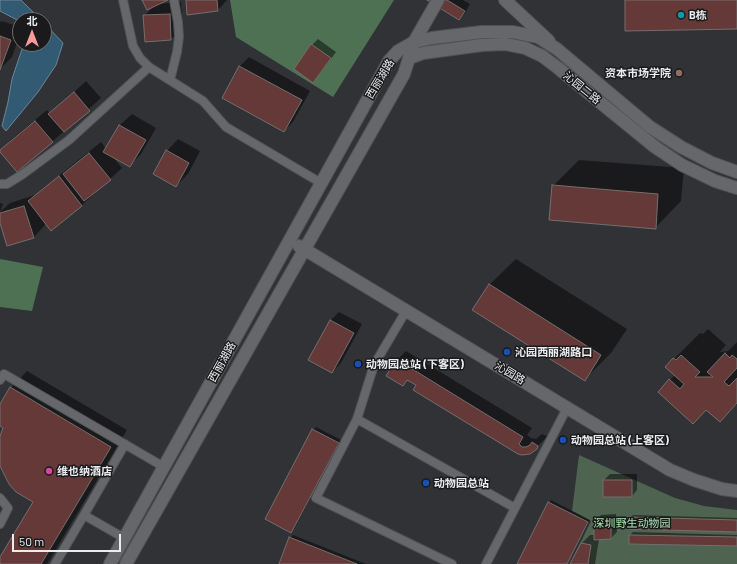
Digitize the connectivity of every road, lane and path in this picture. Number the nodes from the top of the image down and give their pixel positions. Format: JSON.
{"nodes":[{"id":1,"x":123,"y":0,"type":"edge"},
{"id":2,"x":174,"y":0,"type":"edge"},
{"id":3,"x":438,"y":0,"type":"edge"},
{"id":4,"x":505,"y":0,"type":"edge"},
{"id":5,"x":414,"y":42,"type":"junction"},
{"id":6,"x":557,"y":49,"type":"junction"},
{"id":7,"x":410,"y":58,"type":"junction"},
{"id":8,"x":149,"y":67,"type":"junction"},
{"id":9,"x":170,"y":80,"type":"junction"},
{"id":10,"x":737,"y":172,"type":"edge"},
{"id":11,"x":321,"y":183,"type":"junction"},
{"id":12,"x":0,"y":184,"type":"edge"},
{"id":13,"x":737,"y":188,"type":"edge"},
{"id":14,"x":290,"y":240,"type":"junction"},
{"id":15,"x":305,"y":249,"type":"junction"},
{"id":16,"x":406,"y":310,"type":"junction"},
{"id":17,"x":0,"y":380,"type":"edge"},
{"id":18,"x":567,"y":408,"type":"junction"},
{"id":19,"x":357,"y":419,"type":"junction"},
{"id":20,"x":125,"y":444,"type":"junction"},
{"id":21,"x":164,"y":467,"type":"junction"},
{"id":22,"x":737,"y":491,"type":"edge"},
{"id":23,"x":0,"y":498,"type":"edge"},
{"id":24,"x":515,"y":508,"type":"junction"},
{"id":25,"x":84,"y":515,"type":"junction"},
{"id":26,"x":0,"y":524,"type":"edge"},
{"id":27,"x":124,"y":538,"type":"junction"},
{"id":28,"x":55,"y":564,"type":"edge"},
{"id":29,"x":110,"y":564,"type":"edge"},
{"id":30,"x":126,"y":564,"type":"edge"},
{"id":31,"x":452,"y":564,"type":"edge"},
{"id":32,"x":486,"y":564,"type":"edge"}],
"edges":[{"from":1,"to":8,"type":"lane"},
{"from":2,"to":9,"type":"lane"},
{"from":3,"to":5,"type":"street"},
{"from":4,"to":6,"type":"street"},
{"from":5,"to":6,"type":"street","name":"沁园二路"},
{"from":5,"to":7,"type":"street","name":"西丽湖路"},
{"from":5,"to":11,"type":"street","name":"西丽湖路"},
{"from":6,"to":10,"type":"street","name":"沁园二路"},
{"from":7,"to":13,"type":"street","name":"沁园二路"},
{"from":7,"to":15,"type":"street","name":"西丽湖路"},
{"from":8,"to":9,"type":"lane"},
{"from":8,"to":12,"type":"lane"},
{"from":9,"to":11,"type":"lane"},
{"from":11,"to":14,"type":"street","name":"西丽湖路"},
{"from":14,"to":15,"type":"street","name":"沁园路"},
{"from":14,"to":21,"type":"street","name":"西丽湖路"},
{"from":15,"to":16,"type":"street","name":"沁园路"},
{"from":15,"to":30,"type":"street","name":"西丽湖路"},
{"from":16,"to":18,"type":"street","name":"沁园路"},
{"from":16,"to":19,"type":"lane"},
{"from":17,"to":20,"type":"lane"},
{"from":18,"to":22,"type":"street","name":"沁园路"},
{"from":18,"to":24,"type":"lane"},
{"from":19,"to":24,"type":"lane"},
{"from":19,"to":31,"type":"lane"},
{"from":20,"to":21,"type":"lane"},
{"from":20,"to":25,"type":"lane"},
{"from":21,"to":27,"type":"street","name":"西丽湖路"},
{"from":23,"to":26,"type":"lane"},
{"from":24,"to":32,"type":"lane"},
{"from":25,"to":27,"type":"lane"},
{"from":25,"to":28,"type":"lane"},
{"from":27,"to":29,"type":"street","name":"西丽湖路"}]}
